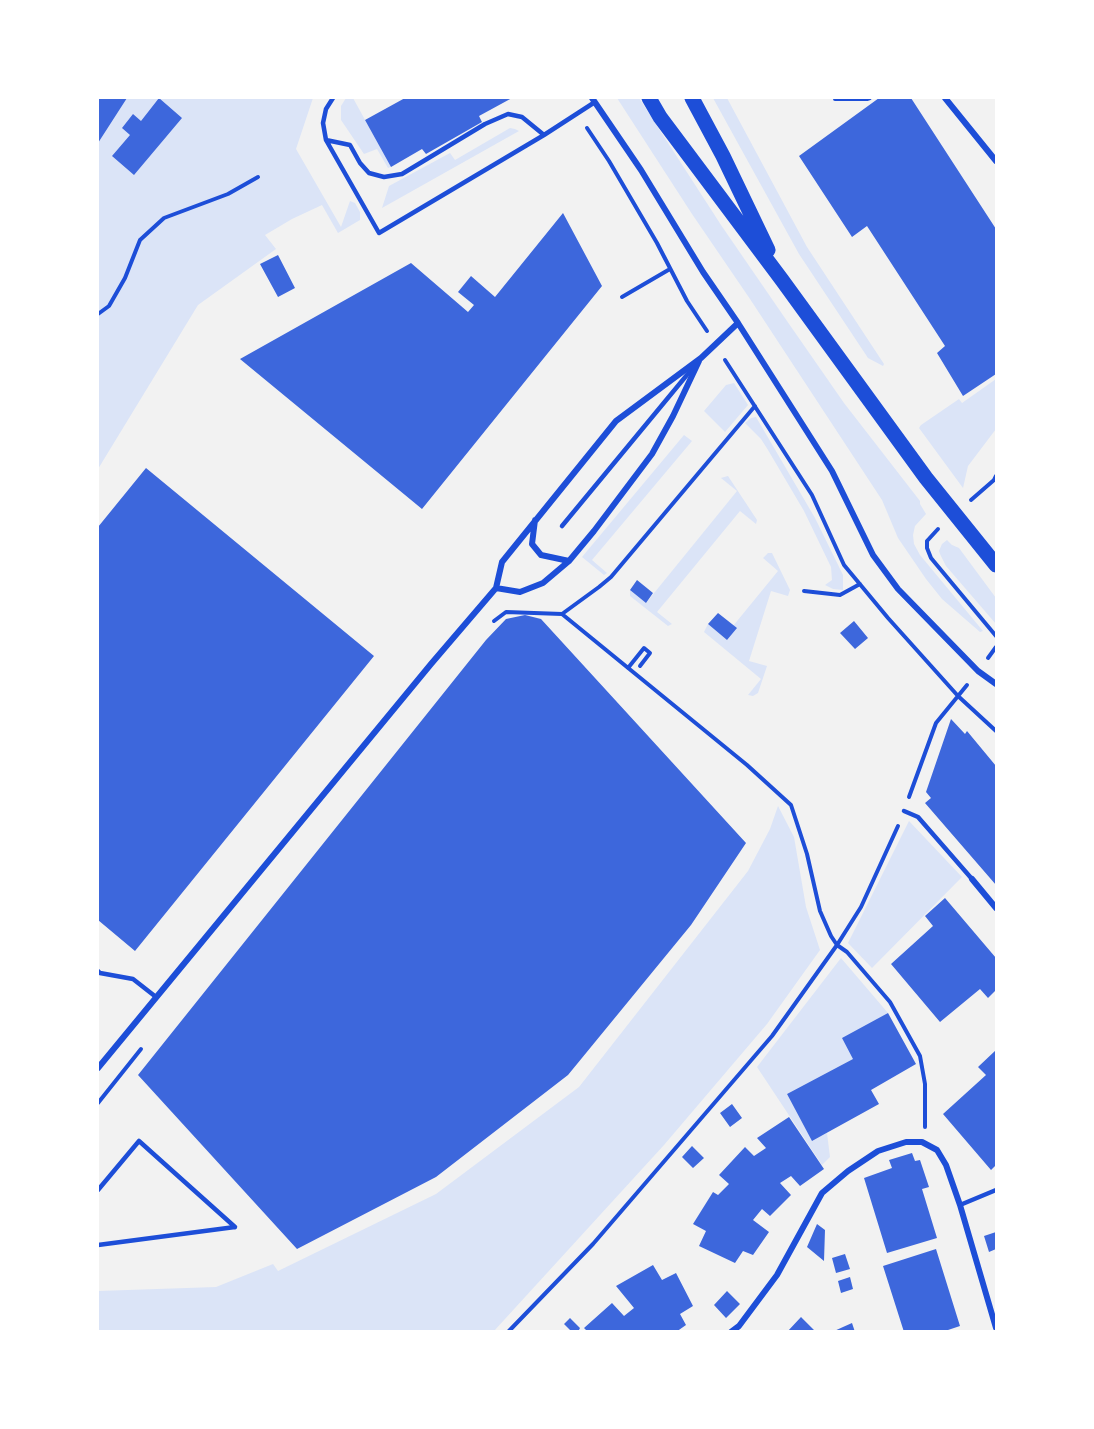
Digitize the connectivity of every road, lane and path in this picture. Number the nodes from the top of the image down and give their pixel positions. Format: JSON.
{"nodes":[{"id":1,"x":333,"y":98,"type":"edge"},
{"id":2,"x":649,"y":98,"type":"edge"},
{"id":3,"x":692,"y":98,"type":"edge"},
{"id":4,"x":870,"y":98,"type":"edge"},
{"id":5,"x":945,"y":98,"type":"edge"},
{"id":6,"x":835,"y":99,"type":"edge"},
{"id":7,"x":594,"y":100,"type":"edge"},
{"id":8,"x":578,"y":114,"type":"junction"},
{"id":9,"x":544,"y":135,"type":"junction"},
{"id":10,"x":326,"y":140,"type":"junction"},
{"id":11,"x":996,"y":161,"type":"edge"},
{"id":12,"x":258,"y":177,"type":"dead end"},
{"id":13,"x":670,"y":269,"type":"junction"},
{"id":14,"x":782,"y":280,"type":"junction"},
{"id":15,"x":622,"y":297,"type":"dead end"},
{"id":16,"x":98,"y":314,"type":"edge"},
{"id":17,"x":738,"y":323,"type":"junction"},
{"id":18,"x":715,"y":344,"type":"junction"},
{"id":19,"x":701,"y":358,"type":"junction"},
{"id":20,"x":755,"y":406,"type":"junction"},
{"id":21,"x":535,"y":520,"type":"junction"},
{"id":22,"x":562,"y":526,"type":"dead end"},
{"id":23,"x":569,"y":561,"type":"junction"},
{"id":24,"x":996,"y":565,"type":"edge"},
{"id":25,"x":860,"y":584,"type":"junction"},
{"id":26,"x":496,"y":588,"type":"junction"},
{"id":27,"x":804,"y":591,"type":"dead end"},
{"id":28,"x":562,"y":614,"type":"junction"},
{"id":29,"x":487,"y":626,"type":"dead end"},
{"id":30,"x":996,"y":647,"type":"edge"},
{"id":31,"x":640,"y":666,"type":"dead end"},
{"id":32,"x":628,"y":668,"type":"junction"},
{"id":33,"x":978,"y":671,"type":"junction"},
{"id":34,"x":996,"y":684,"type":"edge"},
{"id":35,"x":958,"y":696,"type":"junction"},
{"id":36,"x":996,"y":731,"type":"edge"},
{"id":37,"x":904,"y":811,"type":"junction"},
{"id":38,"x":972,"y":879,"type":"joint"},
{"id":39,"x":996,"y":908,"type":"edge"},
{"id":40,"x":837,"y":945,"type":"junction"},
{"id":41,"x":98,"y":971,"type":"edge"},
{"id":42,"x":156,"y":997,"type":"junction"},
{"id":43,"x":142,"y":1047,"type":"dead end"},
{"id":44,"x":98,"y":1068,"type":"edge"},
{"id":45,"x":98,"y":1103,"type":"edge"},
{"id":46,"x":922,"y":1142,"type":"junction"},
{"id":47,"x":98,"y":1190,"type":"edge"},
{"id":48,"x":996,"y":1190,"type":"edge"},
{"id":49,"x":960,"y":1205,"type":"junction"},
{"id":50,"x":98,"y":1245,"type":"edge"},
{"id":51,"x":996,"y":1328,"type":"edge"},
{"id":52,"x":508,"y":1332,"type":"edge"},
{"id":53,"x":731,"y":1332,"type":"edge"}],
"edges":[{"from":1,"to":10,"type":"lane"},
{"from":2,"to":14,"type":"main road"},
{"from":3,"to":14,"type":"main road"},
{"from":4,"to":6,"type":"path"},
{"from":5,"to":11,"type":"street"},
{"from":7,"to":8,"type":"lane"},
{"from":7,"to":17,"type":"street"},
{"from":8,"to":9,"type":"lane"},
{"from":8,"to":13,"type":"path"},
{"from":9,"to":10,"type":"lane"},
{"from":9,"to":10,"type":"lane"},
{"from":12,"to":16,"type":"path"},
{"from":13,"to":15,"type":"path"},
{"from":13,"to":18,"type":"path"},
{"from":14,"to":24,"type":"main road"},
{"from":17,"to":18,"type":"street"},
{"from":17,"to":33,"type":"street"},
{"from":18,"to":19,"type":"street"},
{"from":18,"to":20,"type":"path"},
{"from":19,"to":21,"type":"street"},
{"from":19,"to":22,"type":"lane"},
{"from":19,"to":23,"type":"street"},
{"from":20,"to":25,"type":"path"},
{"from":20,"to":28,"type":"path"},
{"from":21,"to":23,"type":"street"},
{"from":21,"to":26,"type":"street"},
{"from":23,"to":26,"type":"street"},
{"from":25,"to":27,"type":"path"},
{"from":25,"to":35,"type":"path"},
{"from":26,"to":42,"type":"street"},
{"from":28,"to":29,"type":"path"},
{"from":28,"to":32,"type":"path"},
{"from":30,"to":33,"type":"path"},
{"from":31,"to":32,"type":"path"},
{"from":32,"to":40,"type":"path"},
{"from":33,"to":34,"type":"street"},
{"from":33,"to":35,"type":"path"},
{"from":35,"to":36,"type":"path"},
{"from":35,"to":37,"type":"path"},
{"from":37,"to":38,"type":"lane"},
{"from":37,"to":40,"type":"path"},
{"from":38,"to":39,"type":"street"},
{"from":40,"to":46,"type":"path"},
{"from":40,"to":52,"type":"path"},
{"from":41,"to":42,"type":"lane"},
{"from":42,"to":44,"type":"street"},
{"from":43,"to":45,"type":"path"},
{"from":46,"to":49,"type":"street"},
{"from":46,"to":53,"type":"street"},
{"from":47,"to":50,"type":"lane"},
{"from":48,"to":49,"type":"lane"},
{"from":49,"to":51,"type":"street"}]}
